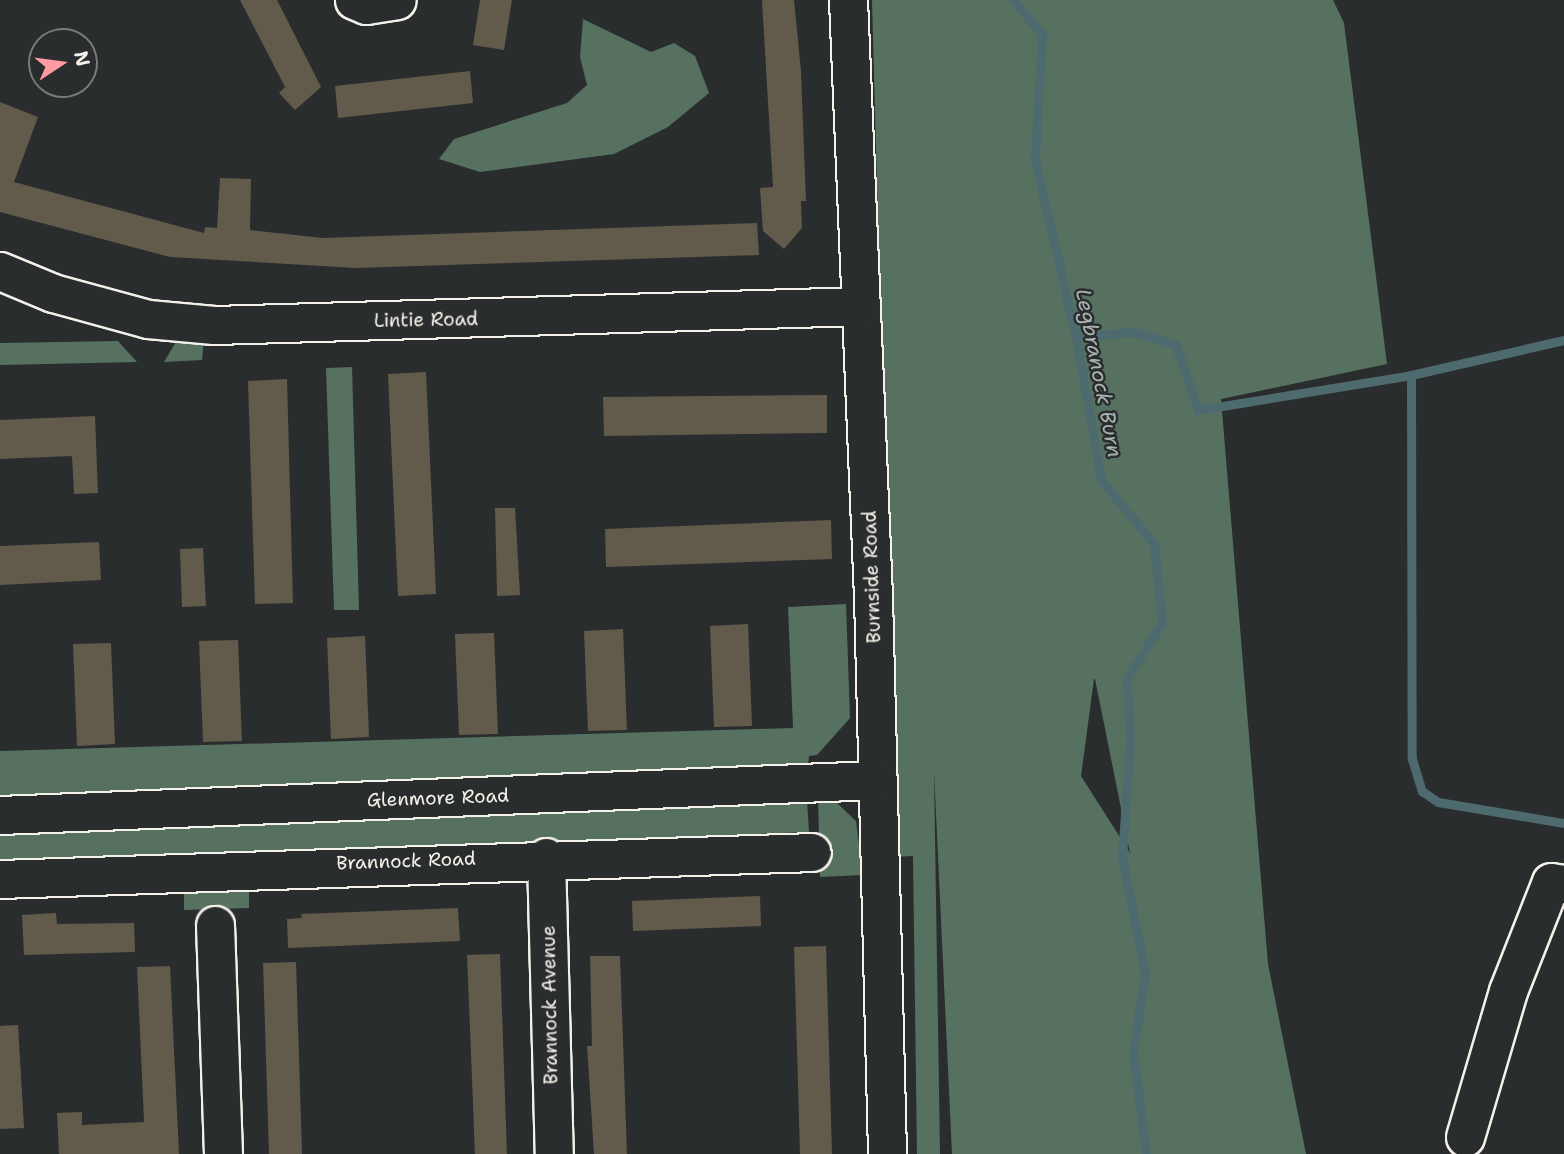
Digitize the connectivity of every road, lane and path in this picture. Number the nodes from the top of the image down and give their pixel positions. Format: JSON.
{"nodes":[{"id":1,"x":354,"y":0,"type":"edge"},
{"id":2,"x":397,"y":0,"type":"edge"},
{"id":3,"x":848,"y":0,"type":"edge"},
{"id":4,"x":0,"y":271,"type":"edge"},
{"id":5,"x":860,"y":306,"type":"junction"},
{"id":6,"x":876,"y":780,"type":"junction"},
{"id":7,"x":0,"y":815,"type":"edge"},
{"id":8,"x":813,"y":852,"type":"dead end"},
{"id":9,"x":546,"y":857,"type":"junction"},
{"id":10,"x":0,"y":879,"type":"edge"},
{"id":11,"x":1564,"y":884,"type":"edge"},
{"id":12,"x":215,"y":925,"type":"dead end"},
{"id":13,"x":1465,"y":1137,"type":"dead end"},
{"id":14,"x":223,"y":1154,"type":"edge"},
{"id":15,"x":554,"y":1154,"type":"edge"},
{"id":16,"x":887,"y":1154,"type":"edge"}],
"edges":[{"from":1,"to":2,"type":"street"},
{"from":3,"to":5,"type":"street","name":"Burnside Road"},
{"from":4,"to":5,"type":"street","name":"Lintie Road"},
{"from":5,"to":6,"type":"street","name":"Burnside Road"},
{"from":6,"to":7,"type":"street","name":"Glenmore Road"},
{"from":6,"to":16,"type":"street","name":"Burnside Road"},
{"from":8,"to":9,"type":"street","name":"Brannock Road"},
{"from":9,"to":10,"type":"street","name":"Brannock Road"},
{"from":9,"to":15,"type":"street","name":"Brannock Avenue"},
{"from":11,"to":13,"type":"street"},
{"from":12,"to":14,"type":"street"}]}
